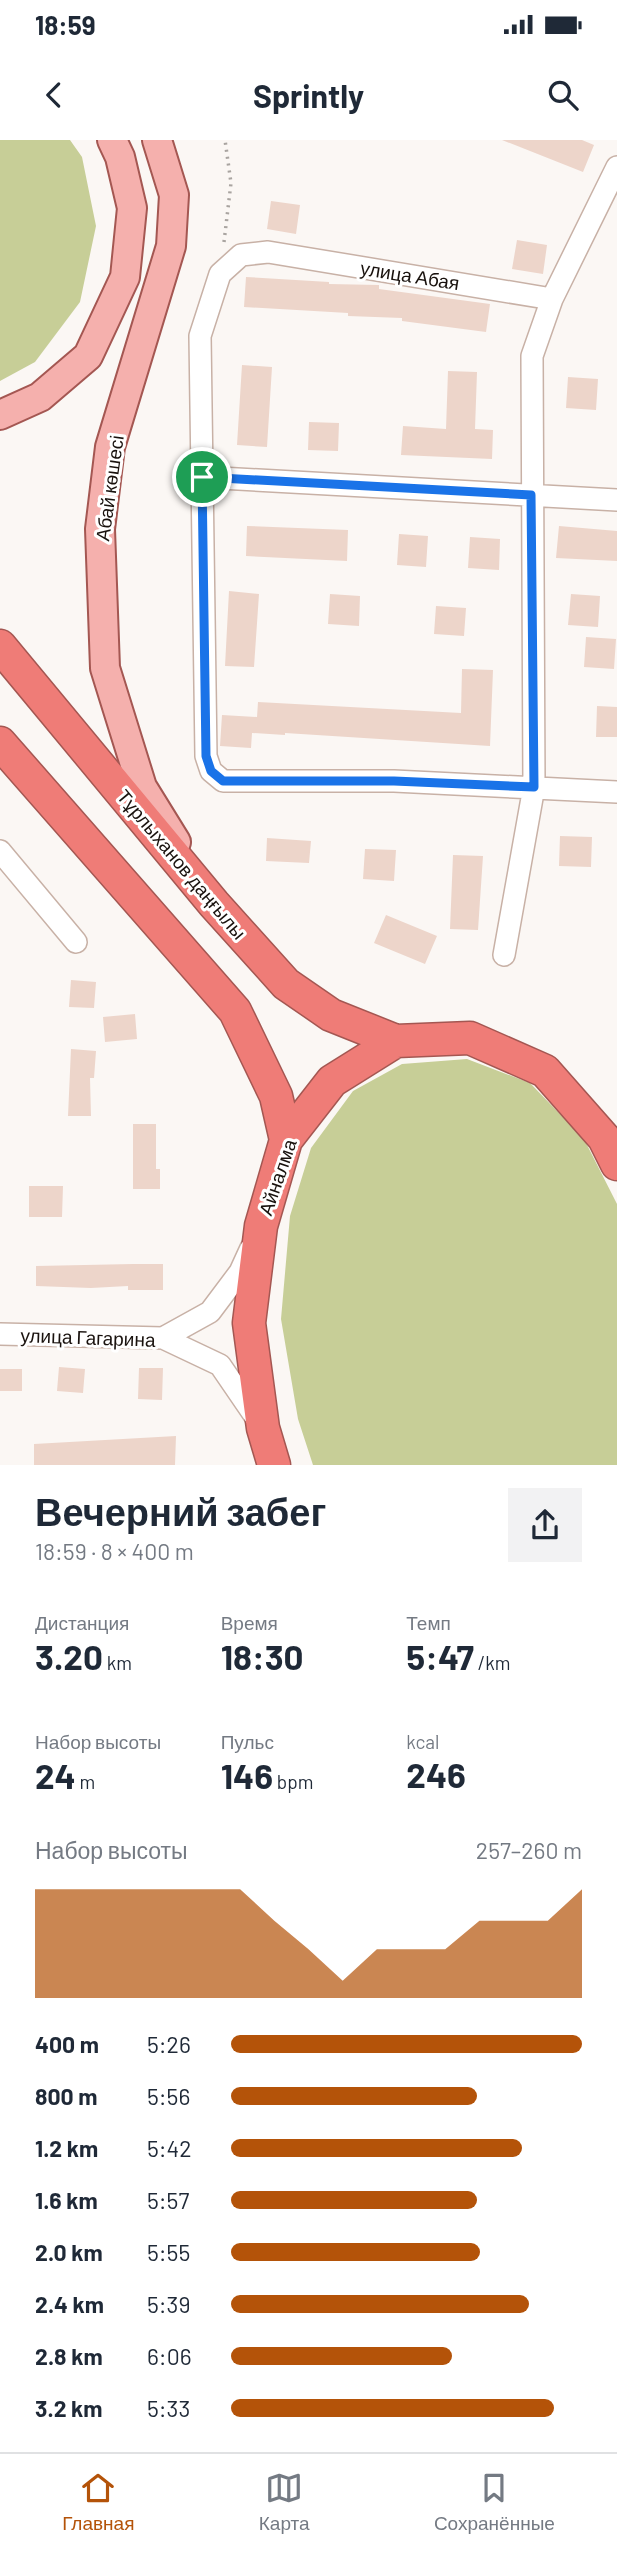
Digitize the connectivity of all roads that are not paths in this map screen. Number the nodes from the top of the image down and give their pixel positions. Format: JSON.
{"nodes":[{"id":1,"x":112,"y":140,"type":"edge"},
{"id":2,"x":157,"y":140,"type":"edge"},
{"id":3,"x":617,"y":167,"type":"edge"},
{"id":4,"x":552,"y":299,"type":"junction"},
{"id":5,"x":0,"y":415,"type":"edge"},
{"id":6,"x":202,"y":477,"type":"junction"},
{"id":7,"x":531,"y":495,"type":"junction"},
{"id":8,"x":617,"y":500,"type":"edge"},
{"id":9,"x":0,"y":646,"type":"edge"},
{"id":10,"x":0,"y":743,"type":"edge"},
{"id":11,"x":534,"y":787,"type":"junction"},
{"id":12,"x":617,"y":792,"type":"edge"},
{"id":13,"x":0,"y":851,"type":"edge"},
{"id":14,"x":214,"y":904,"type":"junction"},
{"id":15,"x":76,"y":942,"type":"dead end"},
{"id":16,"x":504,"y":956,"type":"dead end"},
{"id":17,"x":396,"y":1041,"type":"junction"},
{"id":18,"x":286,"y":1140,"type":"junction"},
{"id":19,"x":617,"y":1164,"type":"edge"},
{"id":20,"x":261,"y":1226,"type":"junction"},
{"id":21,"x":0,"y":1334,"type":"edge"},
{"id":22,"x":163,"y":1338,"type":"junction"},
{"id":23,"x":262,"y":1428,"type":"junction"},
{"id":24,"x":274,"y":1465,"type":"edge"}],
"edges":[{"from":1,"to":5,"type":"main road"},
{"from":2,"to":14,"type":"main road","name":"Абай көшесі"},
{"from":3,"to":4,"type":"street"},
{"from":4,"to":6,"type":"street","name":"улица Абая"},
{"from":4,"to":7,"type":"street"},
{"from":6,"to":7,"type":"street"},
{"from":6,"to":11,"type":"street"},
{"from":7,"to":8,"type":"street"},
{"from":7,"to":11,"type":"street"},
{"from":9,"to":14,"type":"highway","name":"Тұрлыханов даңғылы"},
{"from":10,"to":18,"type":"highway"},
{"from":11,"to":12,"type":"street"},
{"from":11,"to":16,"type":"street"},
{"from":13,"to":15,"type":"street"},
{"from":14,"to":17,"type":"highway","name":"Тұрлыханов даңғылы"},
{"from":17,"to":18,"type":"highway","name":"Айналма"},
{"from":17,"to":19,"type":"highway","name":"Айналма"},
{"from":18,"to":20,"type":"highway","name":"Айналма"},
{"from":20,"to":22,"type":"street"},
{"from":20,"to":23,"type":"highway","name":"Айналма"},
{"from":21,"to":22,"type":"street","name":"улица Гагарина"},
{"from":22,"to":23,"type":"street","name":"улица Гагарина"},
{"from":23,"to":24,"type":"highway","name":"Айналма"}]}
